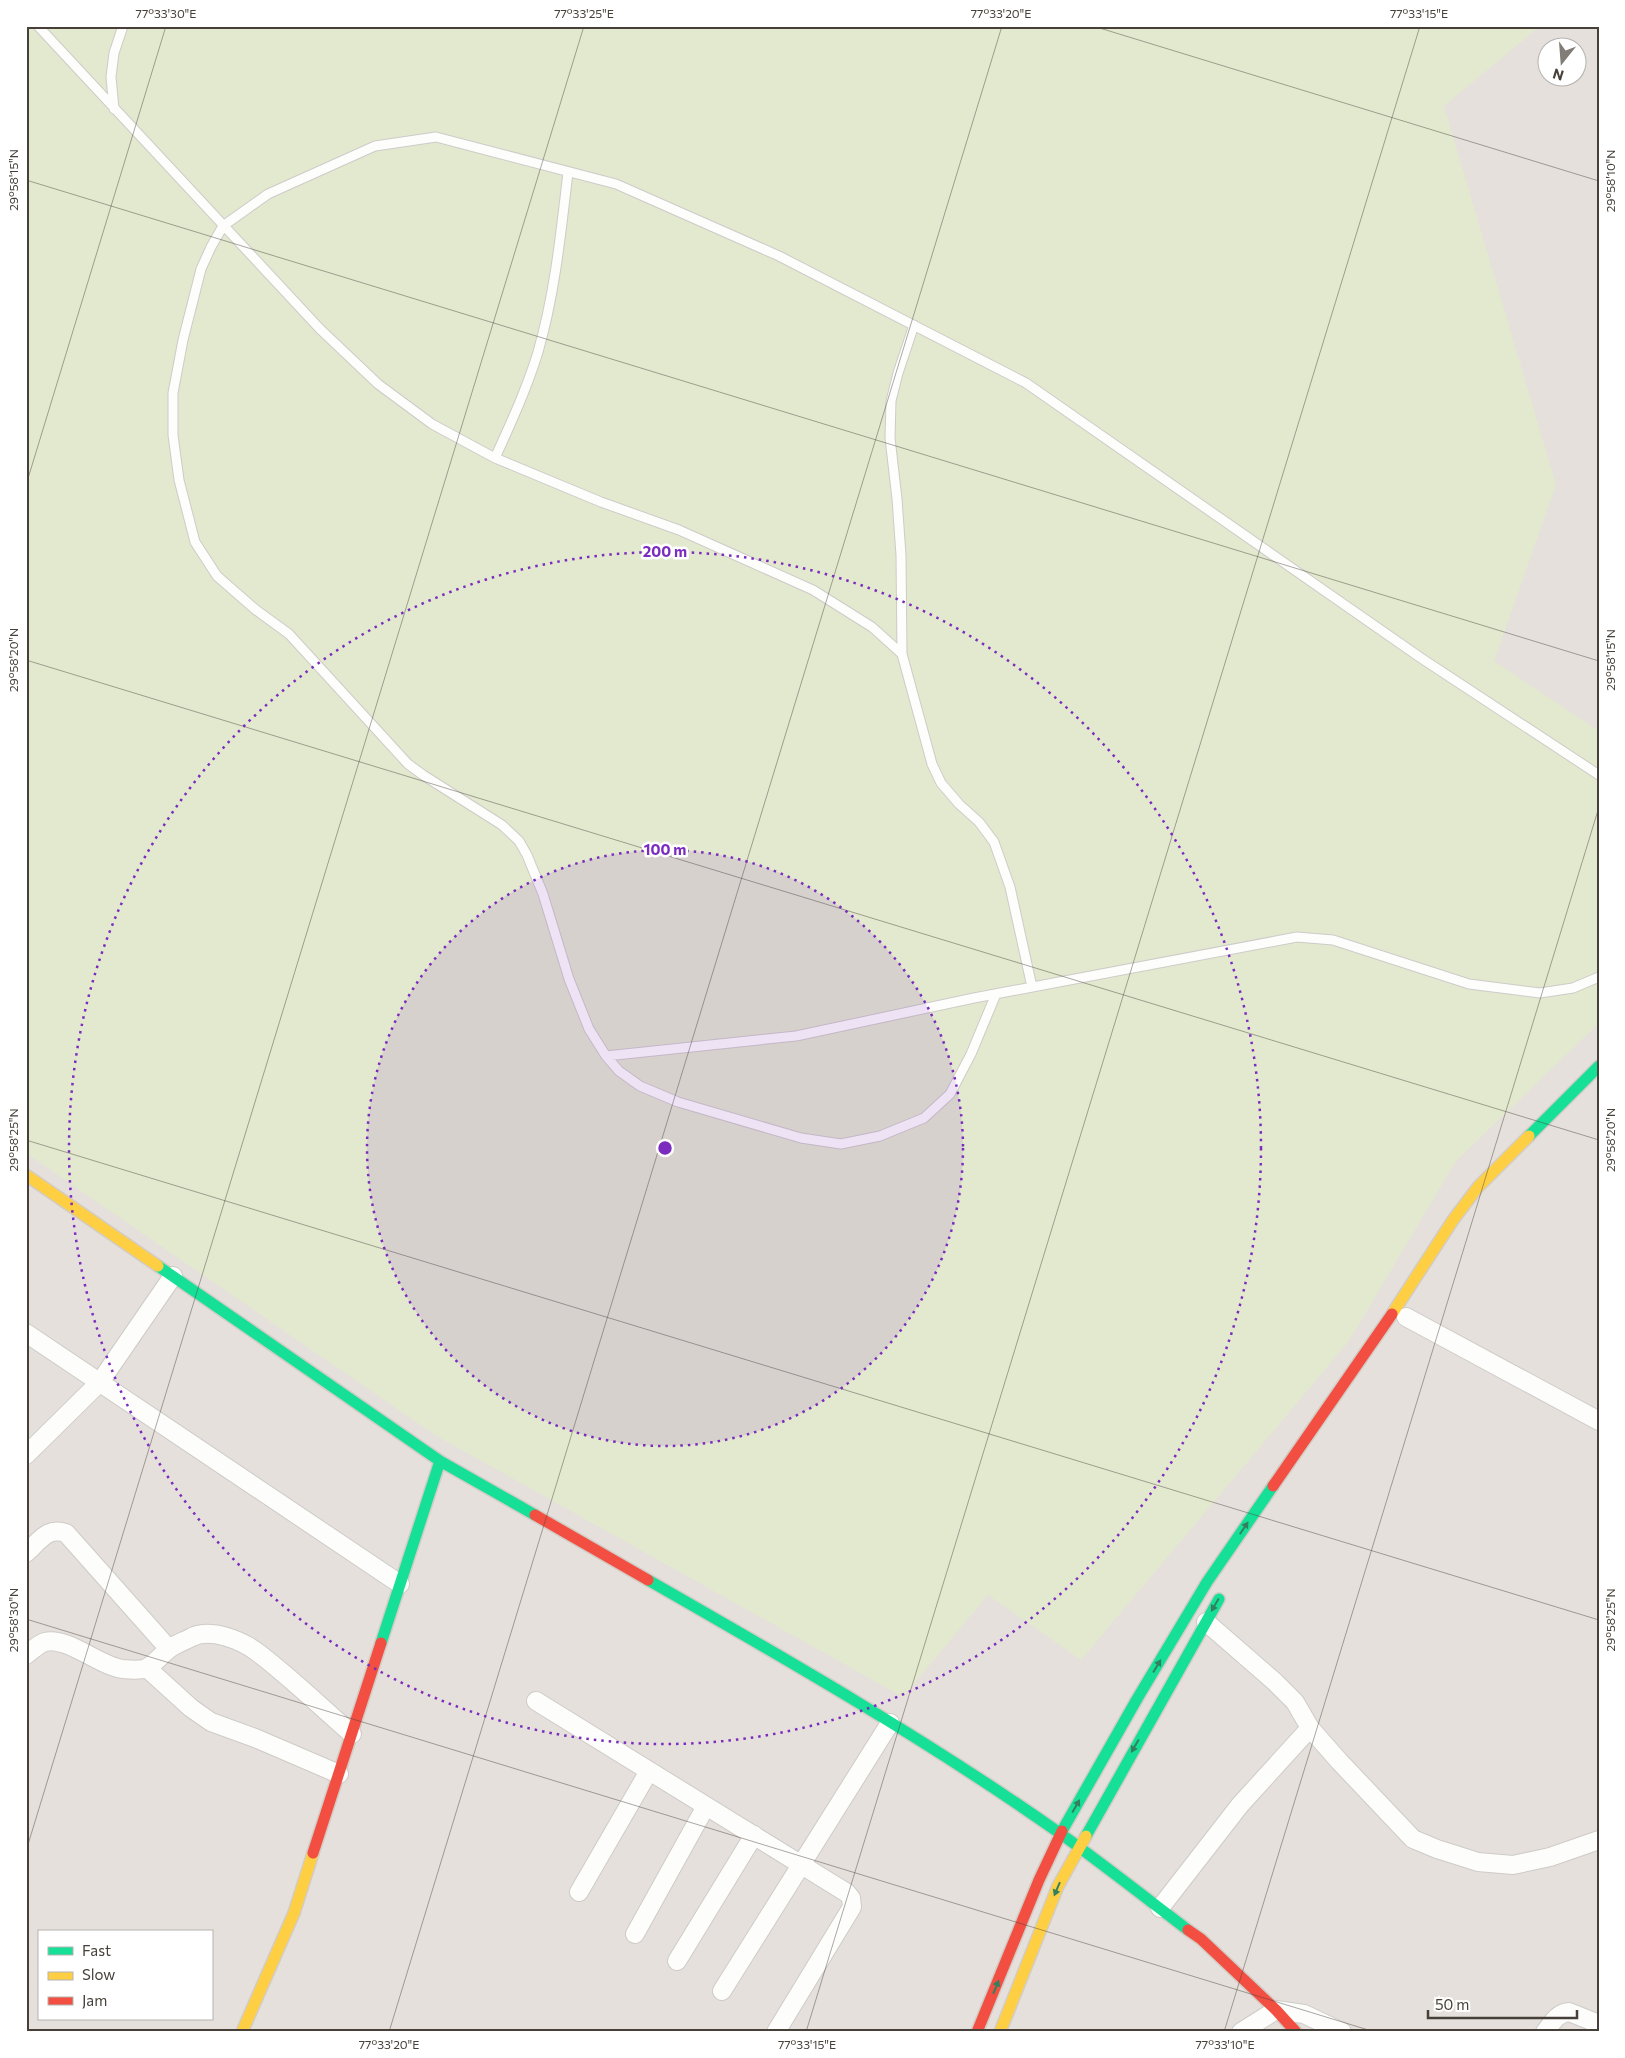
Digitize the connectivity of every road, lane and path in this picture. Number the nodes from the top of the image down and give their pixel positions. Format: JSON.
{"nodes":[{"id":1,"x":38,"y":26,"type":"edge"},
{"id":2,"x":123,"y":26,"type":"edge"},
{"id":3,"x":114,"y":109,"type":"junction"},
{"id":4,"x":568,"y":172,"type":"junction"},
{"id":5,"x":223,"y":226,"type":"junction"},
{"id":6,"x":914,"y":325,"type":"junction"},
{"id":7,"x":495,"y":458,"type":"junction"},
{"id":8,"x":902,"y":654,"type":"junction"},
{"id":9,"x":1599,"y":775,"type":"edge"},
{"id":10,"x":1599,"y":978,"type":"edge"},
{"id":11,"x":1032,"y":987,"type":"junction"},
{"id":12,"x":996,"y":994,"type":"junction"},
{"id":13,"x":606,"y":1056,"type":"junction"},
{"id":14,"x":1599,"y":1066,"type":"edge"},
{"id":15,"x":26,"y":1175,"type":"edge"},
{"id":16,"x":173,"y":1276,"type":"junction"},
{"id":17,"x":1406,"y":1317,"type":"dead end"},
{"id":18,"x":26,"y":1333,"type":"edge"},
{"id":19,"x":100,"y":1382,"type":"junction"},
{"id":20,"x":1599,"y":1422,"type":"edge"},
{"id":21,"x":26,"y":1455,"type":"edge"},
{"id":22,"x":440,"y":1460,"type":"junction"},
{"id":23,"x":26,"y":1553,"type":"edge"},
{"id":24,"x":400,"y":1584,"type":"junction"},
{"id":25,"x":1225,"y":1589,"type":"dead end"},
{"id":26,"x":1206,"y":1622,"type":"junction"},
{"id":27,"x":169,"y":1649,"type":"junction"},
{"id":28,"x":26,"y":1655,"type":"edge"},
{"id":29,"x":148,"y":1669,"type":"junction"},
{"id":30,"x":536,"y":1701,"type":"dead end"},
{"id":31,"x":890,"y":1724,"type":"junction"},
{"id":32,"x":1310,"y":1728,"type":"junction"},
{"id":33,"x":352,"y":1734,"type":"junction"},
{"id":34,"x":649,"y":1771,"type":"junction"},
{"id":35,"x":339,"y":1774,"type":"junction"},
{"id":36,"x":706,"y":1806,"type":"junction"},
{"id":37,"x":1060,"y":1834,"type":"junction"},
{"id":38,"x":754,"y":1835,"type":"junction"},
{"id":39,"x":1599,"y":1840,"type":"edge"},
{"id":40,"x":1078,"y":1846,"type":"junction"},
{"id":41,"x":802,"y":1864,"type":"junction"},
{"id":42,"x":579,"y":1892,"type":"dead end"},
{"id":43,"x":1160,"y":1908,"type":"junction"},
{"id":44,"x":635,"y":1934,"type":"dead end"},
{"id":45,"x":677,"y":1961,"type":"dead end"},
{"id":46,"x":722,"y":1991,"type":"dead end"},
{"id":47,"x":1276,"y":2010,"type":"junction"},
{"id":48,"x":1599,"y":2024,"type":"edge"},
{"id":49,"x":242,"y":2032,"type":"edge"},
{"id":50,"x":776,"y":2032,"type":"edge"},
{"id":51,"x":977,"y":2032,"type":"edge"},
{"id":52,"x":1000,"y":2032,"type":"edge"},
{"id":53,"x":1241,"y":2032,"type":"edge"},
{"id":54,"x":1296,"y":2032,"type":"edge"},
{"id":55,"x":1342,"y":2032,"type":"edge"},
{"id":56,"x":1545,"y":2032,"type":"edge"}],
"edges":[{"from":1,"to":3,"type":"lane"},
{"from":2,"to":3,"type":"lane"},
{"from":3,"to":5,"type":"lane"},
{"from":4,"to":5,"type":"lane"},
{"from":4,"to":6,"type":"lane"},
{"from":4,"to":7,"type":"lane"},
{"from":5,"to":7,"type":"lane"},
{"from":5,"to":13,"type":"lane"},
{"from":6,"to":8,"type":"lane"},
{"from":6,"to":9,"type":"lane"},
{"from":7,"to":8,"type":"lane"},
{"from":8,"to":11,"type":"lane"},
{"from":10,"to":11,"type":"lane"},
{"from":11,"to":12,"type":"lane"},
{"from":12,"to":13,"type":"lane"},
{"from":12,"to":13,"type":"lane"},
{"from":37,"to":14,"type":"street","one_way":true},
{"from":15,"to":16,"type":"street"},
{"from":16,"to":19,"type":"street"},
{"from":16,"to":22,"type":"street"},
{"from":17,"to":20,"type":"street"},
{"from":18,"to":19,"type":"street"},
{"from":19,"to":21,"type":"street"},
{"from":19,"to":24,"type":"street"},
{"from":22,"to":24,"type":"street"},
{"from":22,"to":31,"type":"street"},
{"from":23,"to":27,"type":"street"},
{"from":24,"to":33,"type":"street"},
{"from":25,"to":26,"type":"street","one_way":true},
{"from":26,"to":32,"type":"street"},
{"from":26,"to":40,"type":"street","one_way":true},
{"from":27,"to":29,"type":"street"},
{"from":27,"to":33,"type":"street"},
{"from":28,"to":29,"type":"street"},
{"from":29,"to":35,"type":"street"},
{"from":30,"to":34,"type":"street"},
{"from":31,"to":37,"type":"street"},
{"from":31,"to":41,"type":"street"},
{"from":32,"to":39,"type":"street"},
{"from":32,"to":43,"type":"street"},
{"from":33,"to":35,"type":"street"},
{"from":34,"to":36,"type":"street"},
{"from":34,"to":42,"type":"street"},
{"from":35,"to":49,"type":"street"},
{"from":36,"to":38,"type":"street"},
{"from":36,"to":44,"type":"street"},
{"from":37,"to":40,"type":"street"},
{"from":51,"to":37,"type":"street","one_way":true},
{"from":38,"to":41,"type":"street"},
{"from":38,"to":45,"type":"street"},
{"from":40,"to":43,"type":"street"},
{"from":40,"to":52,"type":"street","one_way":true},
{"from":41,"to":46,"type":"street"},
{"from":41,"to":50,"type":"street"},
{"from":43,"to":47,"type":"street"},
{"from":47,"to":53,"type":"street"},
{"from":47,"to":54,"type":"street"},
{"from":47,"to":55,"type":"street"},
{"from":48,"to":56,"type":"street"}]}
